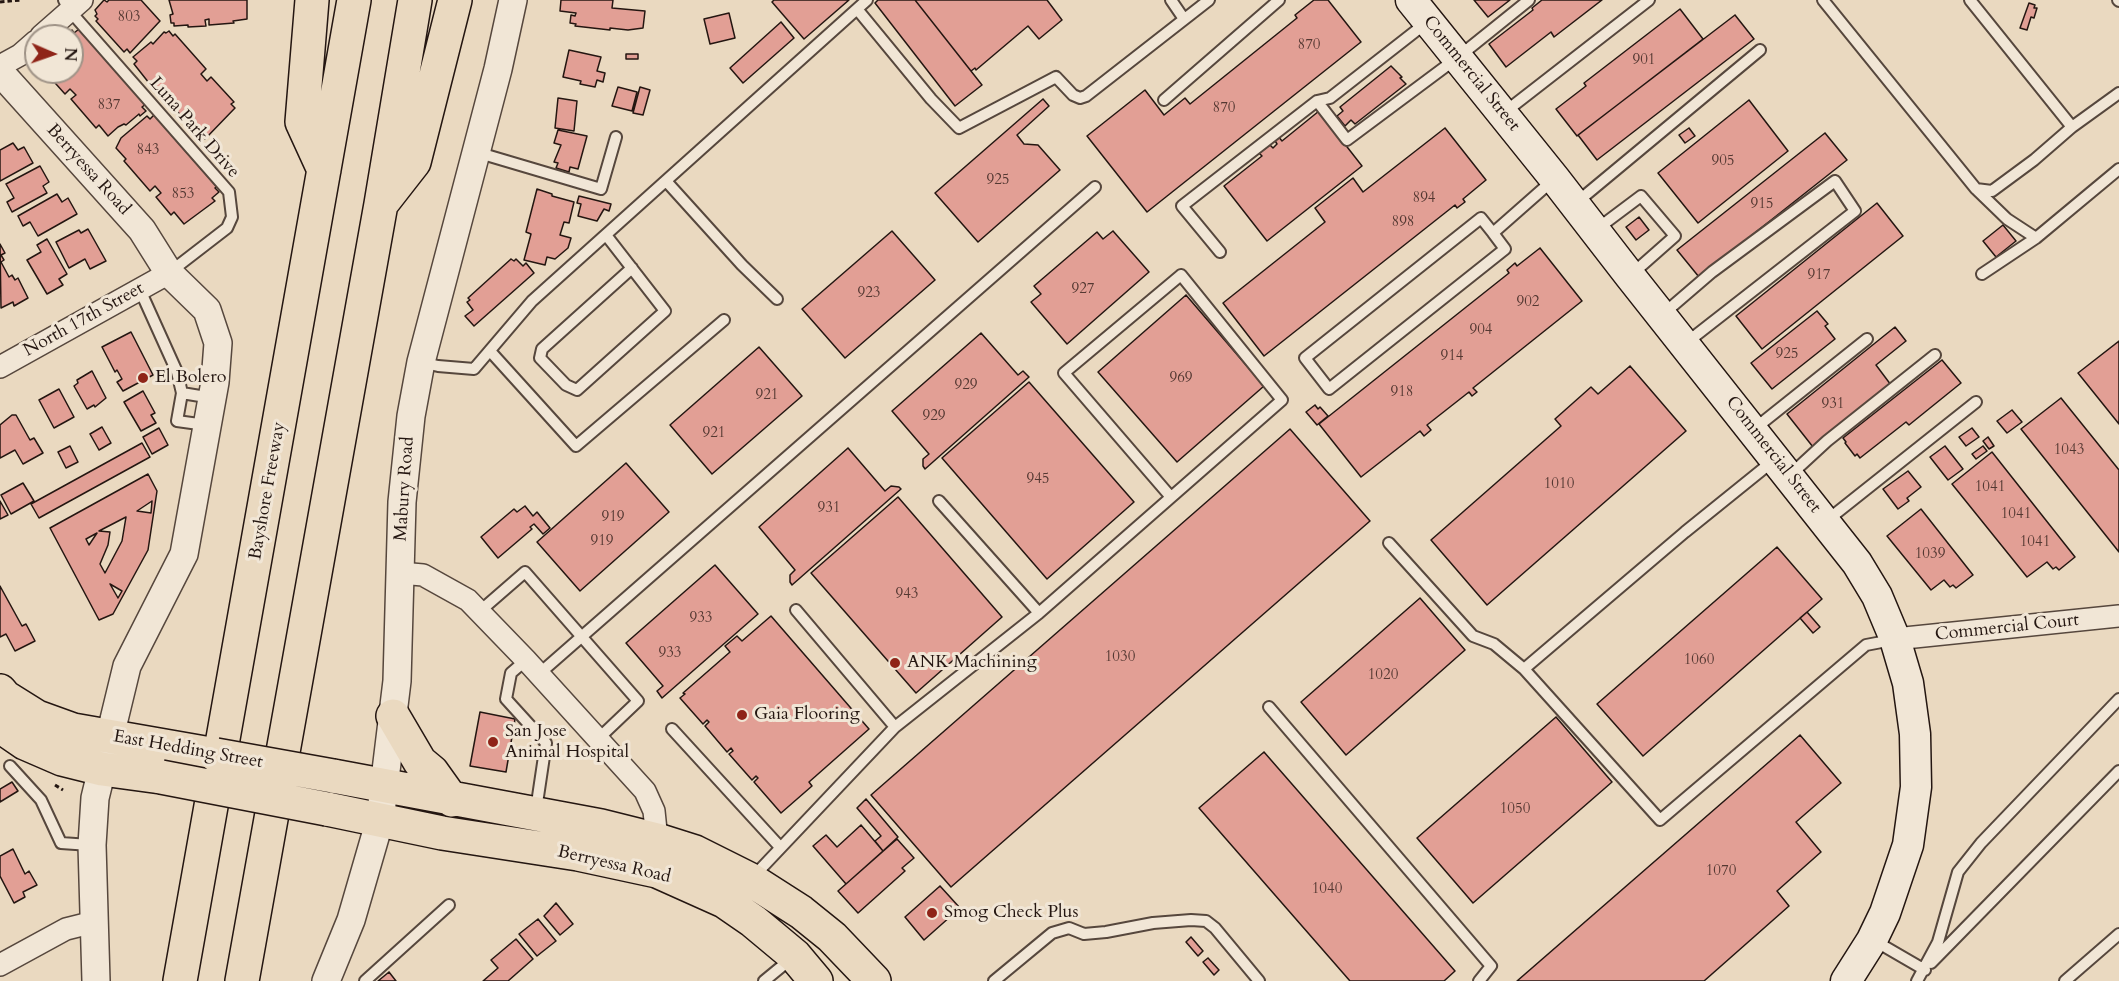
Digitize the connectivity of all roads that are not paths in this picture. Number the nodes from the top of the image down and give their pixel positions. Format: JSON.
{"nodes":[{"id":1,"x":312,"y":0,"type":"edge"},
{"id":2,"x":354,"y":0,"type":"edge"},
{"id":3,"x":414,"y":0,"type":"edge"},
{"id":4,"x":455,"y":0,"type":"edge"},
{"id":5,"x":513,"y":0,"type":"edge"},
{"id":6,"x":867,"y":0,"type":"edge"},
{"id":7,"x":1171,"y":0,"type":"edge"},
{"id":8,"x":1209,"y":0,"type":"edge"},
{"id":9,"x":1279,"y":0,"type":"edge"},
{"id":10,"x":1529,"y":0,"type":"edge"},
{"id":11,"x":1649,"y":0,"type":"edge"},
{"id":12,"x":1823,"y":0,"type":"edge"},
{"id":13,"x":1970,"y":0,"type":"edge"},
{"id":14,"x":72,"y":4,"type":"edge"},
{"id":15,"x":857,"y":9,"type":"junction"},
{"id":16,"x":1420,"y":10,"type":"edge"},
{"id":17,"x":1184,"y":19,"type":"junction"},
{"id":18,"x":53,"y":24,"type":"edge"},
{"id":19,"x":1760,"y":50,"type":"dead end"},
{"id":20,"x":24,"y":51,"type":"edge"},
{"id":21,"x":1457,"y":58,"type":"junction"},
{"id":22,"x":0,"y":66,"type":"edge"},
{"id":23,"x":0,"y":72,"type":"edge"},
{"id":24,"x":2119,"y":93,"type":"edge"},
{"id":25,"x":1164,"y":100,"type":"dead end"},
{"id":26,"x":1317,"y":101,"type":"junction"},
{"id":27,"x":1502,"y":114,"type":"junction"},
{"id":28,"x":2072,"y":127,"type":"junction"},
{"id":29,"x":616,"y":137,"type":"dead end"},
{"id":30,"x":476,"y":152,"type":"junction"},
{"id":31,"x":324,"y":170,"type":"junction"},
{"id":32,"x":2119,"y":170,"type":"edge"},
{"id":33,"x":1555,"y":178,"type":"junction"},
{"id":34,"x":666,"y":181,"type":"junction"},
{"id":35,"x":1095,"y":187,"type":"dead end"},
{"id":36,"x":1976,"y":189,"type":"junction"},
{"id":37,"x":381,"y":204,"type":"junction"},
{"id":38,"x":1574,"y":204,"type":"junction"},
{"id":39,"x":1595,"y":231,"type":"junction"},
{"id":40,"x":1493,"y":233,"type":"junction"},
{"id":41,"x":606,"y":234,"type":"junction"},
{"id":42,"x":2036,"y":238,"type":"junction"},
{"id":43,"x":1220,"y":252,"type":"dead end"},
{"id":44,"x":632,"y":268,"type":"junction"},
{"id":45,"x":169,"y":273,"type":"junction"},
{"id":46,"x":1982,"y":274,"type":"dead end"},
{"id":47,"x":1630,"y":276,"type":"junction"},
{"id":48,"x":140,"y":290,"type":"junction"},
{"id":49,"x":777,"y":299,"type":"dead end"},
{"id":50,"x":1662,"y":315,"type":"junction"},
{"id":51,"x":724,"y":320,"type":"dead end"},
{"id":52,"x":1867,"y":339,"type":"dead end"},
{"id":53,"x":1685,"y":344,"type":"junction"},
{"id":54,"x":490,"y":351,"type":"junction"},
{"id":55,"x":1935,"y":355,"type":"dead end"},
{"id":56,"x":421,"y":362,"type":"junction"},
{"id":57,"x":0,"y":367,"type":"edge"},
{"id":58,"x":182,"y":393,"type":"junction"},
{"id":59,"x":212,"y":398,"type":"junction"},
{"id":60,"x":1976,"y":402,"type":"dead end"},
{"id":61,"x":207,"y":425,"type":"junction"},
{"id":62,"x":1753,"y":431,"type":"junction"},
{"id":63,"x":1782,"y":468,"type":"junction"},
{"id":64,"x":1170,"y":496,"type":"junction"},
{"id":65,"x":939,"y":501,"type":"dead end"},
{"id":66,"x":1825,"y":522,"type":"junction"},
{"id":67,"x":1389,"y":543,"type":"dead end"},
{"id":68,"x":400,"y":573,"type":"junction"},
{"id":69,"x":796,"y":610,"type":"dead end"},
{"id":70,"x":479,"y":612,"type":"junction"},
{"id":71,"x":1039,"y":613,"type":"junction"},
{"id":72,"x":2119,"y":616,"type":"edge"},
{"id":73,"x":582,"y":636,"type":"junction"},
{"id":74,"x":1895,"y":639,"type":"junction"},
{"id":75,"x":533,"y":667,"type":"junction"},
{"id":76,"x":1524,"y":669,"type":"junction"},
{"id":77,"x":0,"y":692,"type":"edge"},
{"id":78,"x":2119,"y":699,"type":"edge"},
{"id":79,"x":1269,"y":707,"type":"dead end"},
{"id":80,"x":393,"y":716,"type":"junction"},
{"id":81,"x":0,"y":726,"type":"edge"},
{"id":82,"x":895,"y":727,"type":"junction"},
{"id":83,"x":672,"y":729,"type":"dead end"},
{"id":84,"x":110,"y":737,"type":"junction"},
{"id":85,"x":597,"y":740,"type":"junction"},
{"id":86,"x":164,"y":762,"type":"junction"},
{"id":87,"x":10,"y":766,"type":"dead end"},
{"id":88,"x":102,"y":769,"type":"junction"},
{"id":89,"x":2119,"y":771,"type":"edge"},
{"id":90,"x":385,"y":787,"type":"junction"},
{"id":91,"x":452,"y":800,"type":"junction"},
{"id":92,"x":535,"y":815,"type":"junction"},
{"id":93,"x":380,"y":820,"type":"junction"},
{"id":94,"x":657,"y":840,"type":"junction"},
{"id":95,"x":92,"y":845,"type":"junction"},
{"id":96,"x":780,"y":848,"type":"junction"},
{"id":97,"x":751,"y":880,"type":"junction"},
{"id":98,"x":449,"y":905,"type":"dead end"},
{"id":99,"x":94,"y":922,"type":"junction"},
{"id":100,"x":2119,"y":934,"type":"edge"},
{"id":101,"x":1872,"y":940,"type":"junction"},
{"id":102,"x":795,"y":956,"type":"junction"},
{"id":103,"x":0,"y":965,"type":"edge"},
{"id":104,"x":1924,"y":970,"type":"junction"},
{"id":105,"x":96,"y":981,"type":"edge"},
{"id":106,"x":180,"y":981,"type":"edge"},
{"id":107,"x":242,"y":981,"type":"edge"},
{"id":108,"x":327,"y":981,"type":"edge"},
{"id":109,"x":365,"y":981,"type":"edge"},
{"id":110,"x":764,"y":981,"type":"edge"},
{"id":111,"x":816,"y":981,"type":"edge"},
{"id":112,"x":874,"y":981,"type":"edge"},
{"id":113,"x":994,"y":981,"type":"edge"},
{"id":114,"x":1259,"y":981,"type":"edge"},
{"id":115,"x":1479,"y":981,"type":"edge"},
{"id":116,"x":1846,"y":981,"type":"edge"},
{"id":117,"x":1917,"y":981,"type":"edge"},
{"id":118,"x":2065,"y":981,"type":"edge"}],
"edges":[{"from":1,"to":31,"type":"main road"},
{"from":2,"to":31,"type":"main road","name":"Bayshore Freeway"},
{"from":3,"to":37,"type":"main road"},
{"from":4,"to":37,"type":"main road"},
{"from":5,"to":30,"type":"street","name":"Mabury Road"},
{"from":6,"to":15,"type":"lane"},
{"from":7,"to":17,"type":"lane"},
{"from":8,"to":17,"type":"lane"},
{"from":9,"to":25,"type":"lane"},
{"from":10,"to":21,"type":"lane"},
{"from":11,"to":27,"type":"lane"},
{"from":12,"to":36,"type":"lane"},
{"from":13,"to":28,"type":"lane"},
{"from":14,"to":18,"type":"street"},
{"from":14,"to":45,"type":"lane","name":"Luna Park Drive"},
{"from":15,"to":17,"type":"lane"},
{"from":15,"to":34,"type":"lane"},
{"from":16,"to":21,"type":"main road","name":"Commercial Street"},
{"from":16,"to":26,"type":"lane"},
{"from":19,"to":38,"type":"lane"},
{"from":20,"to":22,"type":"street"},
{"from":21,"to":26,"type":"lane"},
{"from":21,"to":27,"type":"main road","name":"Commercial Street"},
{"from":23,"to":45,"type":"street","name":"Berryessa Road"},
{"from":24,"to":28,"type":"lane"},
{"from":26,"to":43,"type":"lane"},
{"from":27,"to":33,"type":"main road","name":"Commercial Street"},
{"from":28,"to":36,"type":"lane"},
{"from":29,"to":30,"type":"lane"},
{"from":30,"to":56,"type":"street","name":"Mabury Road"},
{"from":31,"to":106,"type":"main road","name":"Bayshore Freeway"},
{"from":32,"to":42,"type":"lane"},
{"from":33,"to":38,"type":"main road","name":"Commercial Street"},
{"from":33,"to":40,"type":"lane"},
{"from":34,"to":41,"type":"lane"},
{"from":34,"to":49,"type":"lane"},
{"from":35,"to":73,"type":"lane"},
{"from":36,"to":42,"type":"lane"},
{"from":37,"to":107,"type":"main road"},
{"from":38,"to":39,"type":"main road","name":"Commercial Street"},
{"from":39,"to":47,"type":"main road","name":"Commercial Street"},
{"from":39,"to":47,"type":"lane"},
{"from":40,"to":40,"type":"lane"},
{"from":41,"to":44,"type":"lane"},
{"from":41,"to":54,"type":"lane"},
{"from":42,"to":46,"type":"lane"},
{"from":44,"to":44,"type":"lane"},
{"from":45,"to":48,"type":"street","name":"North 17th Street"},
{"from":45,"to":59,"type":"street","name":"Berryessa Road"},
{"from":47,"to":50,"type":"main road","name":"Commercial Street"},
{"from":48,"to":57,"type":"street","name":"North 17th Street"},
{"from":48,"to":58,"type":"lane"},
{"from":50,"to":53,"type":"main road","name":"Commercial Street"},
{"from":50,"to":53,"type":"lane"},
{"from":51,"to":54,"type":"lane"},
{"from":52,"to":62,"type":"lane"},
{"from":53,"to":62,"type":"main road","name":"Commercial Street"},
{"from":54,"to":56,"type":"lane"},
{"from":55,"to":63,"type":"lane"},
{"from":56,"to":68,"type":"street","name":"Mabury Road"},
{"from":58,"to":59,"type":"lane"},
{"from":58,"to":61,"type":"lane"},
{"from":59,"to":61,"type":"street","name":"Berryessa Road"},
{"from":60,"to":66,"type":"lane"},
{"from":61,"to":84,"type":"street","name":"Berryessa Road"},
{"from":62,"to":63,"type":"main road","name":"Commercial Street"},
{"from":63,"to":66,"type":"main road","name":"Commercial Street"},
{"from":63,"to":76,"type":"lane"},
{"from":64,"to":64,"type":"lane"},
{"from":64,"to":71,"type":"lane"},
{"from":65,"to":71,"type":"lane"},
{"from":66,"to":74,"type":"main road","name":"Commercial Street"},
{"from":67,"to":76,"type":"lane"},
{"from":68,"to":70,"type":"street","name":"Berryessa Road"},
{"from":68,"to":80,"type":"street","name":"Mabury Road"},
{"from":69,"to":82,"type":"lane"},
{"from":70,"to":73,"type":"lane"},
{"from":70,"to":75,"type":"street","name":"Berryessa Road"},
{"from":71,"to":82,"type":"lane"},
{"from":72,"to":74,"type":"street","name":"Commercial Court"},
{"from":73,"to":75,"type":"lane"},
{"from":73,"to":85,"type":"lane"},
{"from":74,"to":76,"type":"lane"},
{"from":74,"to":101,"type":"main road","name":"Commercial Street"},
{"from":75,"to":85,"type":"street","name":"Berryessa Road"},
{"from":75,"to":92,"type":"lane"},
{"from":77,"to":84,"type":"main road","name":"East Hedding Street"},
{"from":78,"to":104,"type":"lane"},
{"from":79,"to":115,"type":"lane"},
{"from":80,"to":90,"type":"street","name":"Mabury Road"},
{"from":80,"to":91,"type":"main road"},
{"from":81,"to":88,"type":"main road","name":"East Hedding Street"},
{"from":82,"to":96,"type":"lane"},
{"from":83,"to":96,"type":"lane"},
{"from":84,"to":86,"type":"main road","name":"East Hedding Street"},
{"from":84,"to":88,"type":"street","name":"Berryessa Road"},
{"from":85,"to":94,"type":"street","name":"Berryessa Road"},
{"from":86,"to":88,"type":"main road","name":"East Hedding Street"},
{"from":86,"to":90,"type":"main road","name":"East Hedding Street","bridge":true},
{"from":86,"to":93,"type":"main road","name":"East Hedding Street","bridge":true},
{"from":87,"to":95,"type":"lane"},
{"from":88,"to":95,"type":"street","name":"Berryessa Road"},
{"from":89,"to":104,"type":"lane"},
{"from":90,"to":91,"type":"main road","name":"Berryessa Road"},
{"from":90,"to":93,"type":"street","name":"Mabury Road"},
{"from":91,"to":92,"type":"main road","name":"Berryessa Road"},
{"from":92,"to":94,"type":"main road","name":"Berryessa Road"},
{"from":93,"to":102,"type":"main road","name":"Berryessa Road"},
{"from":93,"to":108,"type":"street","name":"Mabury Road"},
{"from":94,"to":97,"type":"main road","name":"Berryessa Road"},
{"from":95,"to":99,"type":"street","name":"Berryessa Road"},
{"from":96,"to":97,"type":"lane"},
{"from":97,"to":112,"type":"main road","name":"Berryessa Road"},
{"from":98,"to":109,"type":"lane"},
{"from":99,"to":103,"type":"street"},
{"from":99,"to":105,"type":"street","name":"Berryessa Road"},
{"from":100,"to":118,"type":"lane"},
{"from":101,"to":104,"type":"lane"},
{"from":101,"to":116,"type":"main road","name":"Commercial Street"},
{"from":102,"to":110,"type":"lane"},
{"from":102,"to":111,"type":"main road","name":"Berryessa Road"},
{"from":104,"to":117,"type":"lane"},
{"from":113,"to":114,"type":"lane"}]}
